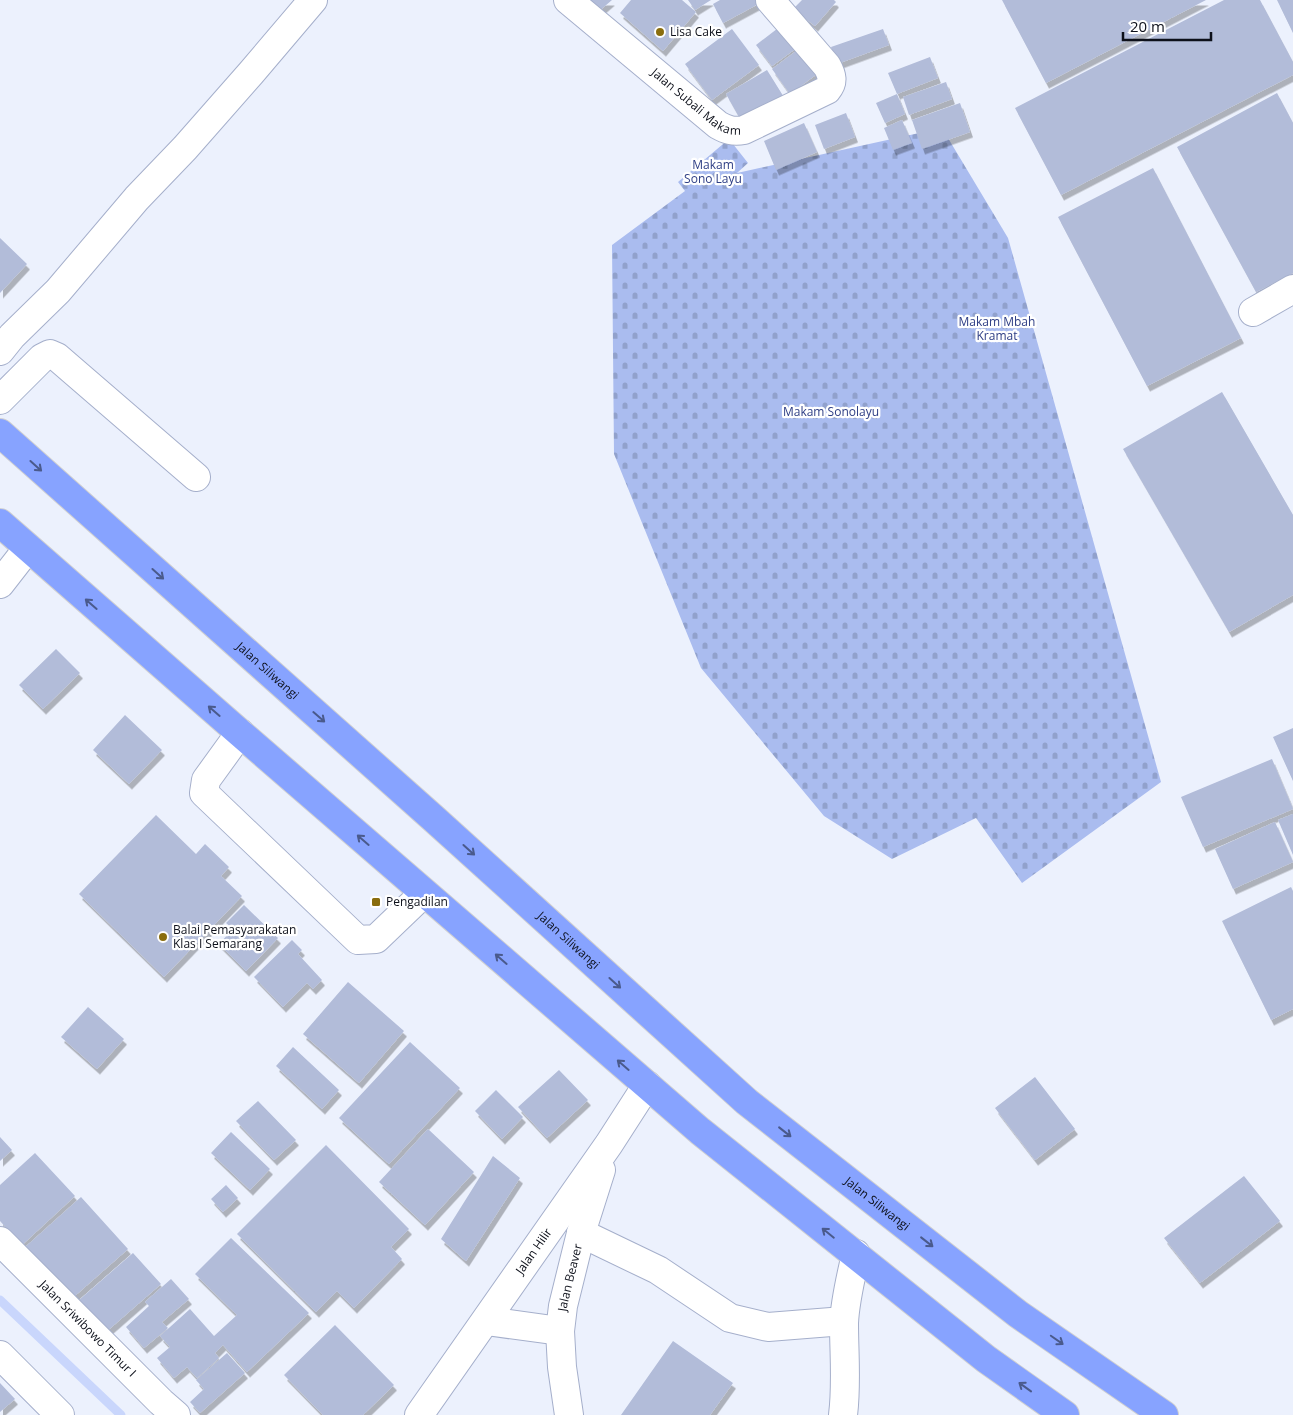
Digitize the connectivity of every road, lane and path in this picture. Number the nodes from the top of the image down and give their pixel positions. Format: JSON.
{"nodes":[{"id":1,"x":313,"y":0,"type":"edge"},
{"id":2,"x":568,"y":0,"type":"edge"},
{"id":3,"x":770,"y":0,"type":"edge"},
{"id":4,"x":1293,"y":289,"type":"edge"},
{"id":5,"x":1253,"y":312,"type":"dead end"},
{"id":6,"x":0,"y":351,"type":"edge"},
{"id":7,"x":0,"y":400,"type":"edge"},
{"id":8,"x":0,"y":434,"type":"edge"},
{"id":9,"x":196,"y":477,"type":"dead end"},
{"id":10,"x":0,"y":524,"type":"edge"},
{"id":11,"x":28,"y":548,"type":"junction"},
{"id":12,"x":0,"y":584,"type":"edge"},
{"id":13,"x":240,"y":733,"type":"junction"},
{"id":14,"x":424,"y":893,"type":"junction"},
{"id":15,"x":647,"y":1085,"type":"junction"},
{"id":16,"x":610,"y":1144,"type":"junction"},
{"id":17,"x":581,"y":1233,"type":"junction"},
{"id":18,"x":0,"y":1241,"type":"edge"},
{"id":19,"x":856,"y":1254,"type":"junction"},
{"id":20,"x":486,"y":1320,"type":"junction"},
{"id":21,"x":844,"y":1321,"type":"junction"},
{"id":22,"x":560,"y":1331,"type":"junction"},
{"id":23,"x":0,"y":1355,"type":"edge"},
{"id":24,"x":60,"y":1415,"type":"edge"},
{"id":25,"x":176,"y":1415,"type":"edge"},
{"id":26,"x":419,"y":1415,"type":"edge"},
{"id":27,"x":570,"y":1415,"type":"edge"},
{"id":28,"x":844,"y":1415,"type":"edge"},
{"id":29,"x":1065,"y":1415,"type":"edge"},
{"id":30,"x":1164,"y":1415,"type":"edge"}],
"edges":[{"from":1,"to":6,"type":"street"},
{"from":2,"to":3,"type":"street","name":"Jalan Subali Makam"},
{"from":4,"to":5,"type":"street"},
{"from":7,"to":9,"type":"street"},
{"from":8,"to":30,"type":"highway","name":"Jalan Siliwangi","one_way":true},
{"from":10,"to":11,"type":"highway"},
{"from":11,"to":12,"type":"street"},
{"from":13,"to":11,"type":"highway","one_way":true},
{"from":14,"to":13,"type":"highway","one_way":true},
{"from":13,"to":14,"type":"street"},
{"from":15,"to":14,"type":"highway","one_way":true},
{"from":15,"to":16,"type":"street","name":"Jalan Hilir"},
{"from":19,"to":15,"type":"highway","one_way":true},
{"from":16,"to":17,"type":"street","name":"Jalan Beaver"},
{"from":16,"to":20,"type":"street","name":"Jalan Hilir"},
{"from":17,"to":21,"type":"street"},
{"from":17,"to":22,"type":"street","name":"Jalan Beaver"},
{"from":18,"to":25,"type":"street","name":"Jalan Sriwibowo Timur I"},
{"from":19,"to":21,"type":"street"},
{"from":29,"to":19,"type":"highway","one_way":true},
{"from":20,"to":22,"type":"street"},
{"from":20,"to":26,"type":"street","name":"Jalan Hilir"},
{"from":21,"to":28,"type":"street"},
{"from":22,"to":27,"type":"street","name":"Jalan Beaver"},
{"from":23,"to":24,"type":"street"}]}
